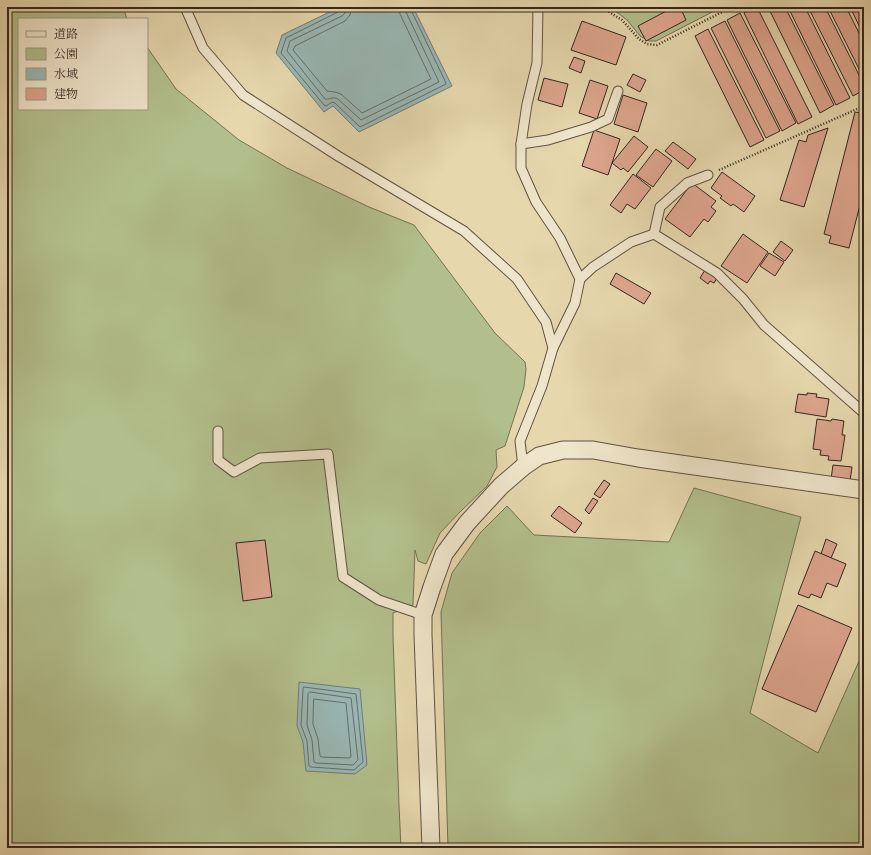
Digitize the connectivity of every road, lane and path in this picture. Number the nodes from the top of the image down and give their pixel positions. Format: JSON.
{"nodes":[{"id":1,"x":185,"y":7,"type":"edge"},
{"id":2,"x":538,"y":7,"type":"edge"},
{"id":3,"x":601,"y":7,"type":"edge"},
{"id":4,"x":732,"y":7,"type":"edge"},
{"id":5,"x":618,"y":91,"type":"dead end"},
{"id":6,"x":864,"y":106,"type":"edge"},
{"id":7,"x":521,"y":144,"type":"junction"},
{"id":8,"x":708,"y":175,"type":"joint"},
{"id":9,"x":654,"y":234,"type":"junction"},
{"id":10,"x":580,"y":279,"type":"junction"},
{"id":11,"x":553,"y":348,"type":"junction"},
{"id":12,"x":864,"y":414,"type":"edge"},
{"id":13,"x":218,"y":431,"type":"dead end"},
{"id":14,"x":523,"y":467,"type":"junction"},
{"id":15,"x":864,"y":490,"type":"edge"},
{"id":16,"x":423,"y":615,"type":"junction"},
{"id":17,"x":431,"y":848,"type":"edge"}],
"edges":[{"from":1,"to":11,"type":"lane"},
{"from":2,"to":7,"type":"lane"},
{"from":3,"to":4,"type":"path"},
{"from":5,"to":7,"type":"lane"},
{"from":6,"to":8,"type":"path"},
{"from":7,"to":10,"type":"lane"},
{"from":8,"to":9,"type":"lane"},
{"from":9,"to":10,"type":"lane"},
{"from":9,"to":12,"type":"lane"},
{"from":10,"to":11,"type":"lane"},
{"from":11,"to":14,"type":"lane"},
{"from":13,"to":16,"type":"lane"},
{"from":14,"to":15,"type":"street"},
{"from":14,"to":16,"type":"street"},
{"from":16,"to":17,"type":"street"}]}
